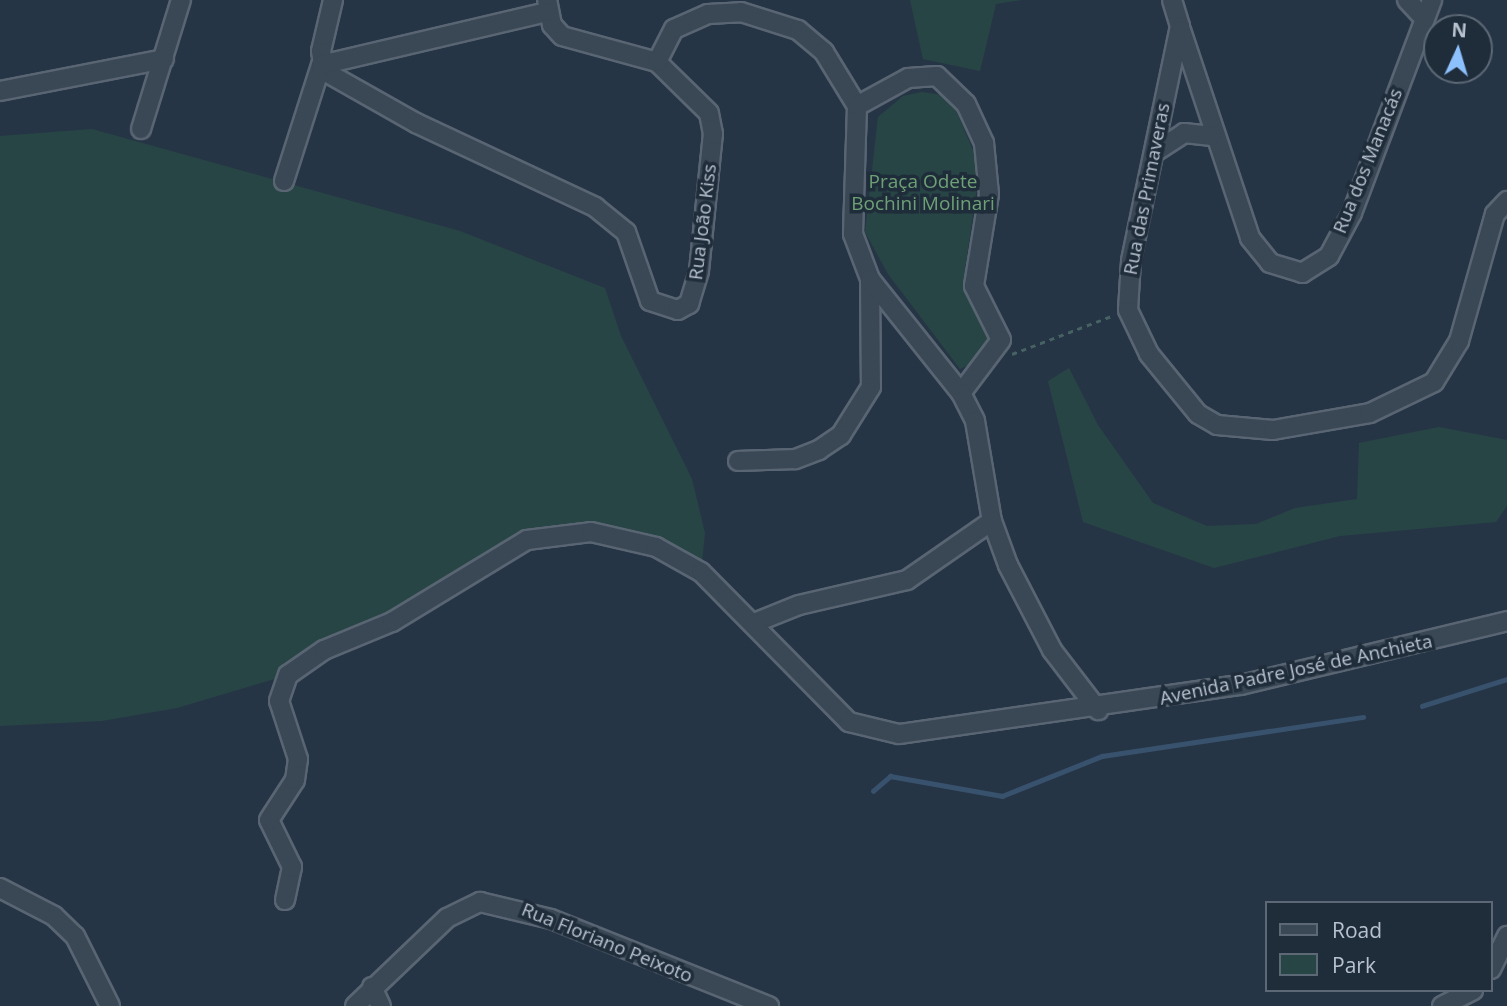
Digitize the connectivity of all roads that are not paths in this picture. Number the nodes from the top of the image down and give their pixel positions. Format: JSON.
{"nodes":[{"id":1,"x":181,"y":0,"type":"edge"},
{"id":2,"x":333,"y":0,"type":"edge"},
{"id":3,"x":1172,"y":0,"type":"edge"},
{"id":4,"x":1407,"y":0,"type":"edge"},
{"id":5,"x":547,"y":6,"type":"edge"},
{"id":6,"x":1423,"y":18,"type":"joint"},
{"id":7,"x":1180,"y":26,"type":"junction"},
{"id":8,"x":164,"y":59,"type":"junction"},
{"id":9,"x":657,"y":62,"type":"junction"},
{"id":10,"x":321,"y":65,"type":"junction"},
{"id":11,"x":0,"y":91,"type":"edge"},
{"id":12,"x":858,"y":106,"type":"junction"},
{"id":13,"x":141,"y":129,"type":"dead end"},
{"id":14,"x":1212,"y":136,"type":"junction"},
{"id":15,"x":1155,"y":152,"type":"junction"},
{"id":16,"x":284,"y":181,"type":"dead end"},
{"id":17,"x":1507,"y":201,"type":"edge"},
{"id":18,"x":870,"y":279,"type":"junction"},
{"id":19,"x":961,"y":393,"type":"junction"},
{"id":20,"x":738,"y":461,"type":"dead end"},
{"id":21,"x":992,"y":521,"type":"junction"},
{"id":22,"x":754,"y":623,"type":"junction"},
{"id":23,"x":1503,"y":623,"type":"edge"},
{"id":24,"x":1098,"y":710,"type":"junction"},
{"id":25,"x":0,"y":888,"type":"edge"},
{"id":26,"x":285,"y":900,"type":"dead end"},
{"id":27,"x":1507,"y":936,"type":"edge"},
{"id":28,"x":1493,"y":965,"type":"edge"},
{"id":29,"x":372,"y":988,"type":"junction"},
{"id":30,"x":1469,"y":992,"type":"edge"},
{"id":31,"x":110,"y":1006,"type":"edge"},
{"id":32,"x":355,"y":1006,"type":"edge"},
{"id":33,"x":381,"y":1006,"type":"edge"},
{"id":34,"x":769,"y":1006,"type":"edge"},
{"id":35,"x":1442,"y":1006,"type":"edge"}],
"edges":[{"from":1,"to":8,"type":"street"},
{"from":2,"to":10,"type":"street"},
{"from":3,"to":7,"type":"street","name":"Rua das Primaveras"},
{"from":4,"to":6,"type":"street"},
{"from":5,"to":9,"type":"street"},
{"from":5,"to":10,"type":"street"},
{"from":6,"to":14,"type":"street","name":"Rua dos Manacás"},
{"from":7,"to":14,"type":"street","name":"Rua dos Manacás"},
{"from":7,"to":15,"type":"street","name":"Rua das Primaveras"},
{"from":8,"to":11,"type":"street"},
{"from":8,"to":13,"type":"street"},
{"from":9,"to":10,"type":"street","name":"Rua João Kiss"},
{"from":9,"to":12,"type":"street"},
{"from":10,"to":16,"type":"street"},
{"from":12,"to":18,"type":"street"},
{"from":12,"to":19,"type":"street"},
{"from":14,"to":15,"type":"street"},
{"from":15,"to":17,"type":"street","name":"Rua das Primaveras"},
{"from":18,"to":19,"type":"street"},
{"from":18,"to":20,"type":"street"},
{"from":19,"to":21,"type":"street"},
{"from":21,"to":22,"type":"street"},
{"from":21,"to":24,"type":"street"},
{"from":22,"to":24,"type":"street","name":"Avenida Padre José de Anchieta"},
{"from":22,"to":26,"type":"street","name":"Avenida Padre José de Anchieta"},
{"from":23,"to":24,"type":"street","name":"Avenida Padre José de Anchieta"},
{"from":25,"to":31,"type":"street"},
{"from":27,"to":28,"type":"street"},
{"from":29,"to":32,"type":"street","name":"Rua Floriano Peixoto"},
{"from":29,"to":33,"type":"street"},
{"from":29,"to":34,"type":"street","name":"Rua Floriano Peixoto"},
{"from":30,"to":35,"type":"street"}]}
